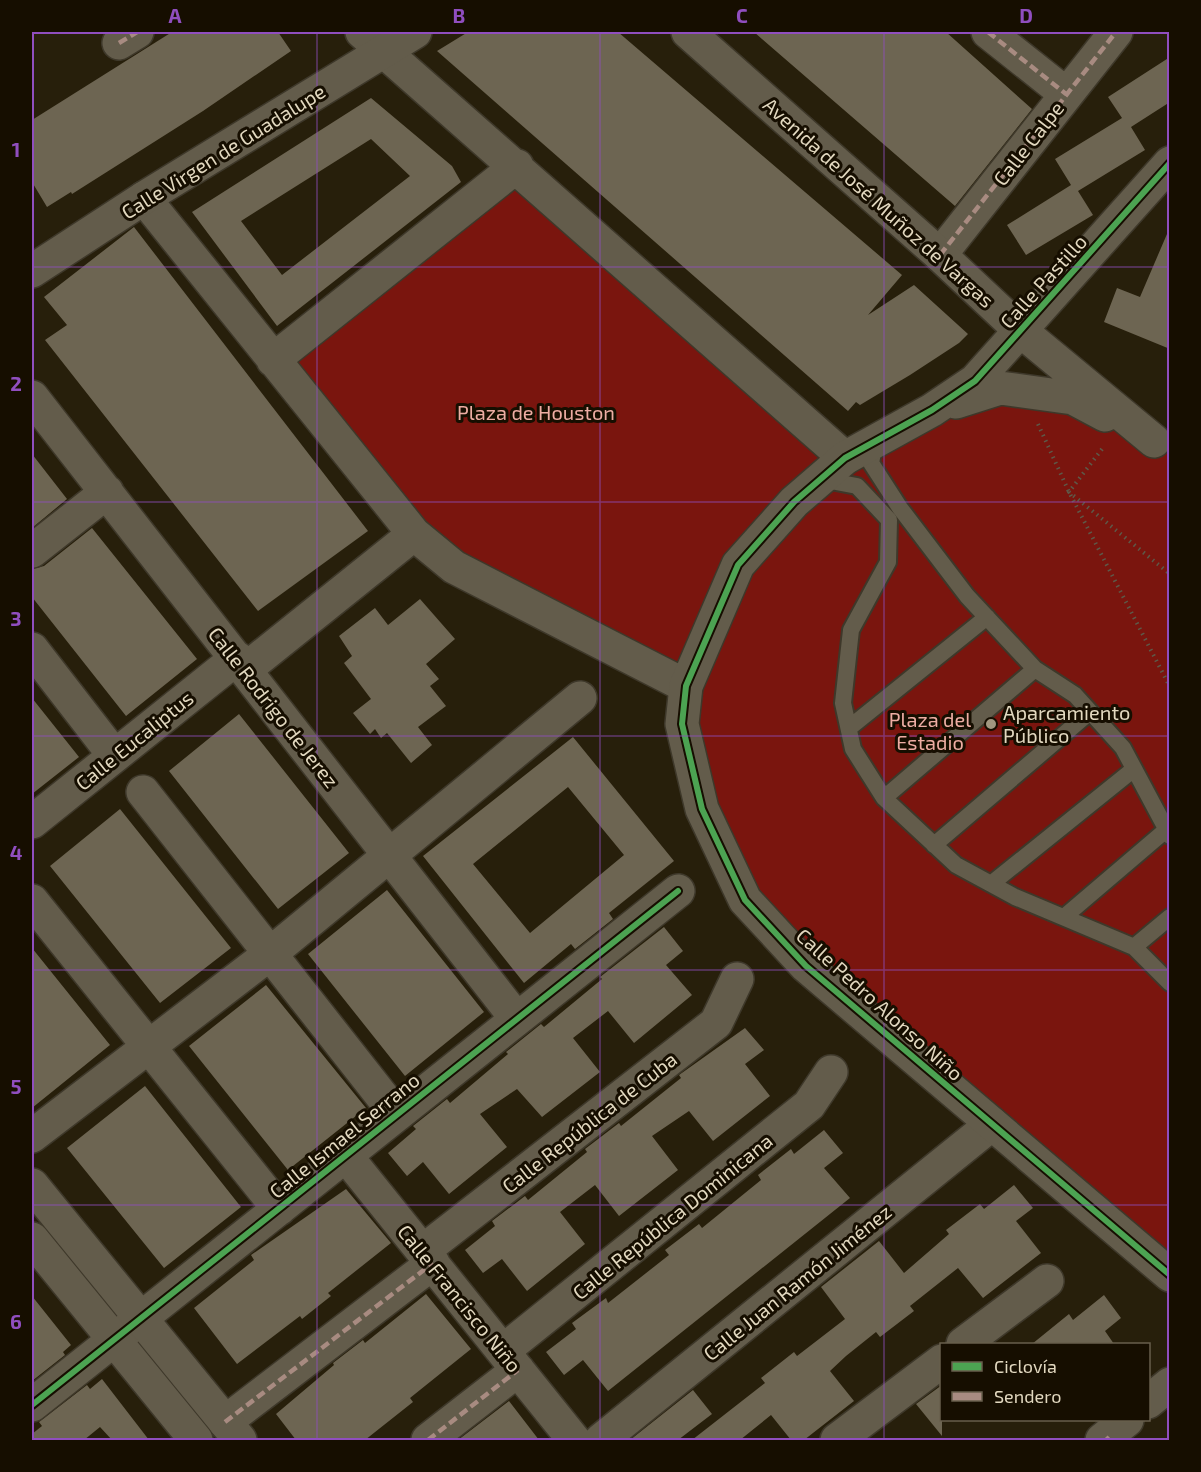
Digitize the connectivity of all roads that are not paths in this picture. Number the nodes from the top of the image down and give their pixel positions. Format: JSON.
{"nodes":[{"id":1,"x":415,"y":32,"type":"edge"},
{"id":2,"x":688,"y":32,"type":"edge"},
{"id":3,"x":988,"y":32,"type":"edge"},
{"id":4,"x":1116,"y":32,"type":"edge"},
{"id":5,"x":373,"y":42,"type":"edge"},
{"id":6,"x":1066,"y":94,"type":"junction"},
{"id":7,"x":1170,"y":163,"type":"edge"},
{"id":8,"x":517,"y":166,"type":"junction"},
{"id":9,"x":144,"y":198,"type":"junction"},
{"id":10,"x":940,"y":255,"type":"junction"},
{"id":11,"x":32,"y":272,"type":"edge"},
{"id":12,"x":1021,"y":331,"type":"junction"},
{"id":13,"x":273,"y":360,"type":"junction"},
{"id":14,"x":32,"y":397,"type":"edge"},
{"id":15,"x":932,"y":410,"type":"junction"},
{"id":16,"x":876,"y":442,"type":"junction"},
{"id":17,"x":1162,"y":447,"type":"edge"},
{"id":18,"x":845,"y":458,"type":"junction"},
{"id":19,"x":820,"y":479,"type":"junction"},
{"id":20,"x":107,"y":492,"type":"junction"},
{"id":21,"x":414,"y":534,"type":"junction"},
{"id":22,"x":32,"y":551,"type":"edge"},
{"id":23,"x":987,"y":617,"type":"junction"},
{"id":24,"x":32,"y":649,"type":"edge"},
{"id":25,"x":242,"y":664,"type":"junction"},
{"id":26,"x":1035,"y":669,"type":"junction"},
{"id":27,"x":686,"y":686,"type":"junction"},
{"id":28,"x":580,"y":698,"type":"dead end"},
{"id":29,"x":1090,"y":712,"type":"junction"},
{"id":30,"x":849,"y":728,"type":"junction"},
{"id":31,"x":114,"y":755,"type":"junction"},
{"id":32,"x":1134,"y":769,"type":"junction"},
{"id":33,"x":143,"y":792,"type":"dead end"},
{"id":34,"x":884,"y":798,"type":"junction"},
{"id":35,"x":32,"y":822,"type":"edge"},
{"id":36,"x":1168,"y":833,"type":"edge"},
{"id":37,"x":934,"y":844,"type":"junction"},
{"id":38,"x":387,"y":855,"type":"junction"},
{"id":39,"x":991,"y":884,"type":"junction"},
{"id":40,"x":678,"y":891,"type":"dead end"},
{"id":41,"x":32,"y":901,"type":"edge"},
{"id":42,"x":1064,"y":917,"type":"junction"},
{"id":43,"x":1170,"y":917,"type":"edge"},
{"id":44,"x":1134,"y":947,"type":"junction"},
{"id":45,"x":271,"y":953,"type":"junction"},
{"id":46,"x":737,"y":979,"type":"dead end"},
{"id":47,"x":1170,"y":983,"type":"edge"},
{"id":48,"x":516,"y":1018,"type":"junction"},
{"id":49,"x":148,"y":1048,"type":"junction"},
{"id":50,"x":831,"y":1072,"type":"dead end"},
{"id":51,"x":396,"y":1114,"type":"junction"},
{"id":52,"x":992,"y":1124,"type":"junction"},
{"id":53,"x":32,"y":1136,"type":"edge"},
{"id":54,"x":346,"y":1156,"type":"junction"},
{"id":55,"x":32,"y":1185,"type":"edge"},
{"id":56,"x":279,"y":1209,"type":"junction"},
{"id":57,"x":32,"y":1239,"type":"edge"},
{"id":58,"x":428,"y":1257,"type":"junction"},
{"id":59,"x":1170,"y":1275,"type":"edge"},
{"id":60,"x":1047,"y":1281,"type":"dead end"},
{"id":61,"x":141,"y":1318,"type":"junction"},
{"id":62,"x":113,"y":1339,"type":"junction"},
{"id":63,"x":964,"y":1343,"type":"edge"},
{"id":64,"x":511,"y":1361,"type":"junction"},
{"id":65,"x":940,"y":1363,"type":"edge"},
{"id":66,"x":1170,"y":1384,"type":"edge"},
{"id":67,"x":1150,"y":1401,"type":"edge"},
{"id":68,"x":32,"y":1405,"type":"edge"},
{"id":69,"x":233,"y":1431,"type":"edge"},
{"id":70,"x":196,"y":1440,"type":"edge"},
{"id":71,"x":428,"y":1440,"type":"edge"},
{"id":72,"x":574,"y":1440,"type":"edge"},
{"id":73,"x":602,"y":1440,"type":"edge"},
{"id":74,"x":837,"y":1440,"type":"edge"}],
"edges":[{"from":1,"to":5,"type":"street","name":"Calle Virgen de Guadalupe"},
{"from":2,"to":10,"type":"street","name":"Avenida de José Muñoz de Vargas"},
{"from":3,"to":6,"type":"street"},
{"from":4,"to":6,"type":"street","name":"Calle Calpe"},
{"from":5,"to":8,"type":"street"},
{"from":5,"to":9,"type":"street","name":"Calle Virgen de Guadalupe"},
{"from":6,"to":10,"type":"street","name":"Calle Calpe"},
{"from":7,"to":12,"type":"street","name":"Calle Pastillo"},
{"from":8,"to":13,"type":"street"},
{"from":8,"to":18,"type":"street"},
{"from":9,"to":11,"type":"street","name":"Calle Virgen de Guadalupe"},
{"from":9,"to":13,"type":"street"},
{"from":10,"to":12,"type":"street","name":"Avenida de José Muñoz de Vargas"},
{"from":12,"to":15,"type":"street","name":"Calle Pastillo"},
{"from":12,"to":17,"type":"street","name":"Avenida de José Muñoz de Vargas"},
{"from":13,"to":21,"type":"street"},
{"from":14,"to":20,"type":"street","name":"Calle Rodrigo de Jerez"},
{"from":15,"to":16,"type":"street"},
{"from":15,"to":17,"type":"street","name":"Avenida de José Muñoz de Vargas"},
{"from":16,"to":18,"type":"street"},
{"from":16,"to":23,"type":"lane"},
{"from":18,"to":19,"type":"street"},
{"from":19,"to":27,"type":"street"},
{"from":19,"to":30,"type":"lane"},
{"from":20,"to":22,"type":"street"},
{"from":20,"to":25,"type":"street","name":"Calle Rodrigo de Jerez"},
{"from":21,"to":25,"type":"street","name":"Calle Eucaliptus"},
{"from":21,"to":27,"type":"street"},
{"from":23,"to":26,"type":"lane"},
{"from":23,"to":30,"type":"lane"},
{"from":24,"to":31,"type":"street"},
{"from":25,"to":31,"type":"street","name":"Calle Eucaliptus"},
{"from":25,"to":38,"type":"street","name":"Calle Rodrigo de Jerez"},
{"from":26,"to":29,"type":"lane"},
{"from":26,"to":34,"type":"lane"},
{"from":27,"to":52,"type":"street","name":"Calle Pedro Alonso Niño"},
{"from":28,"to":38,"type":"street"},
{"from":29,"to":32,"type":"lane"},
{"from":29,"to":37,"type":"lane"},
{"from":30,"to":34,"type":"lane"},
{"from":31,"to":35,"type":"street","name":"Calle Eucaliptus"},
{"from":32,"to":36,"type":"lane"},
{"from":32,"to":39,"type":"lane"},
{"from":33,"to":45,"type":"street"},
{"from":34,"to":37,"type":"lane"},
{"from":36,"to":42,"type":"lane"},
{"from":37,"to":39,"type":"lane"},
{"from":38,"to":45,"type":"street"},
{"from":38,"to":48,"type":"street","name":"Calle Rodrigo de Jerez"},
{"from":39,"to":42,"type":"lane"},
{"from":40,"to":48,"type":"street","name":"Calle Ismael Serrano"},
{"from":41,"to":49,"type":"street"},
{"from":42,"to":44,"type":"lane"},
{"from":43,"to":44,"type":"lane"},
{"from":44,"to":47,"type":"lane"},
{"from":45,"to":49,"type":"street"},
{"from":45,"to":51,"type":"street"},
{"from":46,"to":58,"type":"street","name":"Calle República de Cuba"},
{"from":48,"to":51,"type":"street","name":"Calle Ismael Serrano"},
{"from":49,"to":53,"type":"street"},
{"from":49,"to":56,"type":"street"},
{"from":50,"to":64,"type":"street","name":"Calle República Dominicana"},
{"from":51,"to":54,"type":"street","name":"Calle Ismael Serrano"},
{"from":52,"to":59,"type":"street","name":"Calle Pedro Alonso Niño"},
{"from":52,"to":73,"type":"street","name":"Calle Juan Ramón Jiménez"},
{"from":54,"to":56,"type":"street","name":"Calle Ismael Serrano"},
{"from":54,"to":58,"type":"street","name":"Calle Francisco Niño"},
{"from":55,"to":61,"type":"street"},
{"from":56,"to":61,"type":"street","name":"Calle Ismael Serrano"},
{"from":57,"to":62,"type":"street"},
{"from":58,"to":64,"type":"street","name":"Calle Francisco Niño"},
{"from":58,"to":69,"type":"street","name":"Calle República de Cuba"},
{"from":60,"to":63,"type":"street"},
{"from":61,"to":62,"type":"street","name":"Calle Ismael Serrano"},
{"from":61,"to":69,"type":"street"},
{"from":62,"to":68,"type":"street","name":"Calle Ismael Serrano"},
{"from":62,"to":70,"type":"street"},
{"from":64,"to":71,"type":"street","name":"Calle República Dominicana"},
{"from":64,"to":72,"type":"street","name":"Calle Francisco Niño"},
{"from":65,"to":74,"type":"street"},
{"from":66,"to":67,"type":"street"}]}
